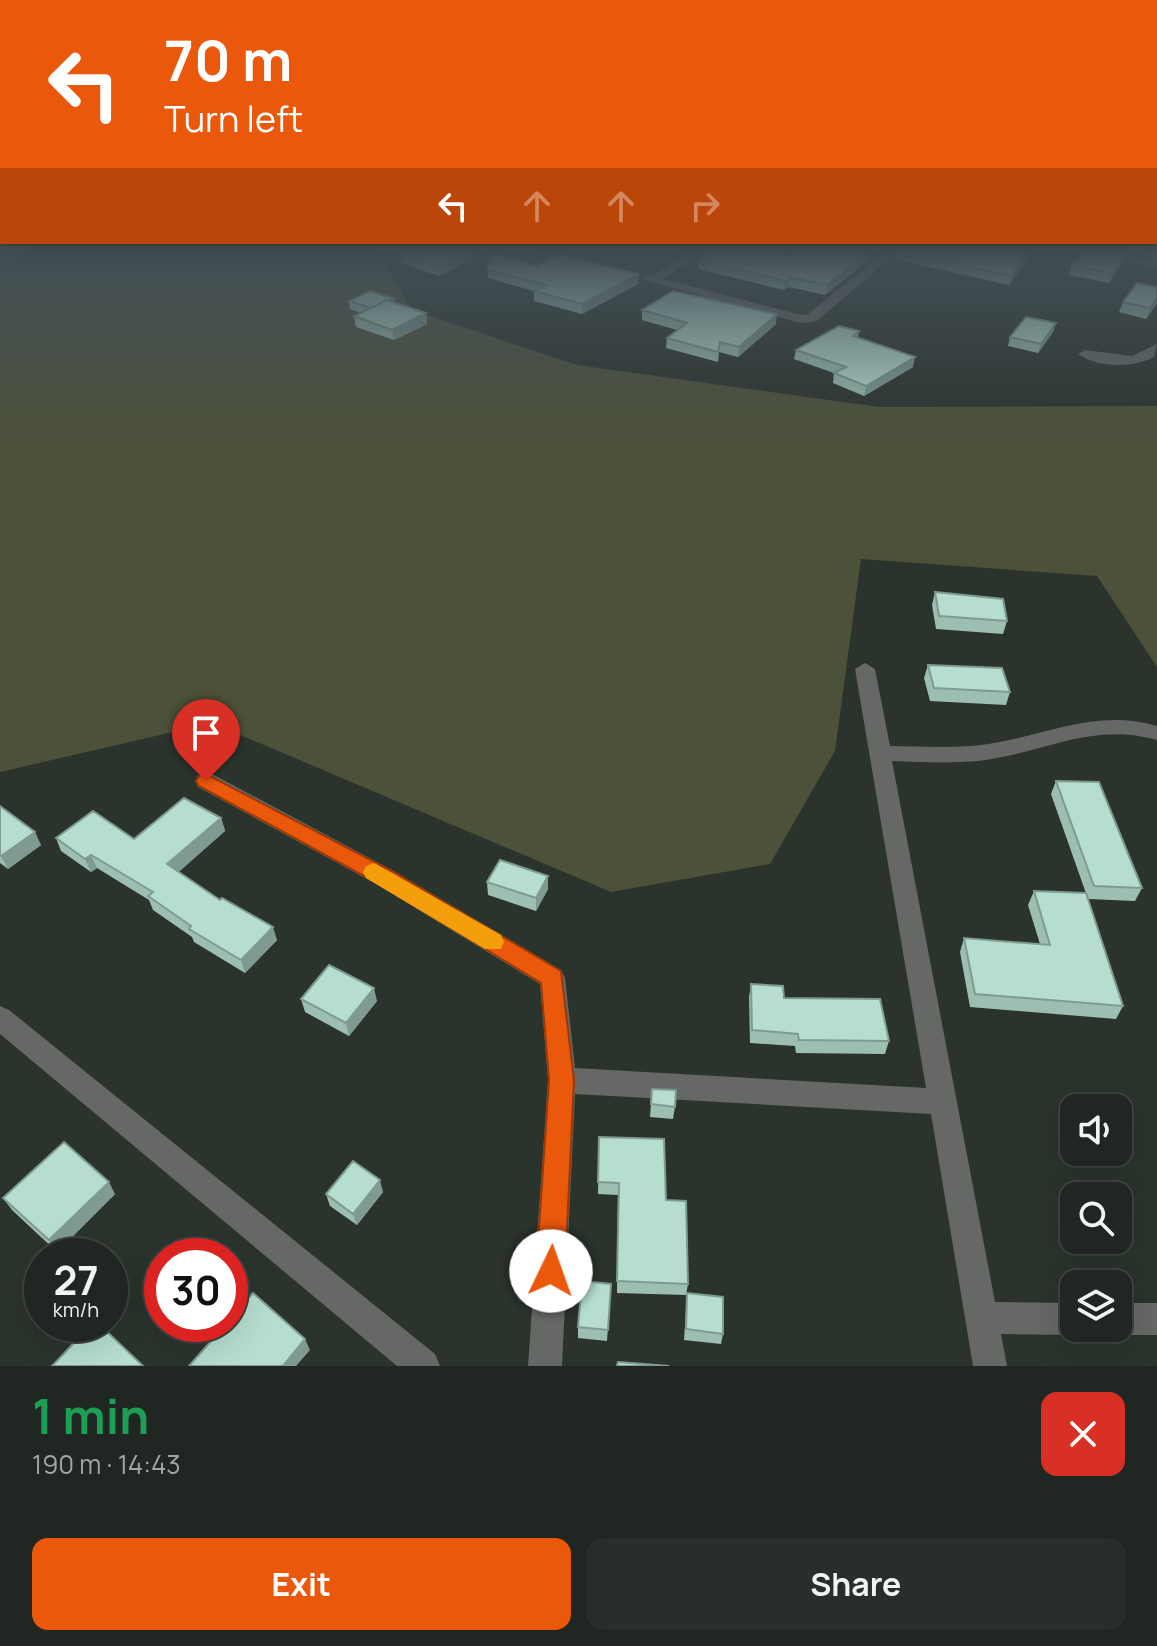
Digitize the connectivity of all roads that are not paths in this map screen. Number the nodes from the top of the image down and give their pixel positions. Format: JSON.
{"nodes":[{"id":1,"x":783,"y":315,"type":"edge"},
{"id":2,"x":816,"y":315,"type":"edge"},
{"id":3,"x":1157,"y":348,"type":"edge"},
{"id":4,"x":1085,"y":354,"type":"dead end"},
{"id":5,"x":865,"y":669,"type":"dead end"},
{"id":6,"x":1157,"y":733,"type":"edge"},
{"id":7,"x":880,"y":754,"type":"junction"},
{"id":8,"x":206,"y":781,"type":"dead end"},
{"id":9,"x":0,"y":1018,"type":"edge"},
{"id":10,"x":562,"y":1080,"type":"junction"},
{"id":11,"x":943,"y":1102,"type":"junction"},
{"id":12,"x":982,"y":1318,"type":"junction"},
{"id":13,"x":1060,"y":1319,"type":"edge"},
{"id":14,"x":1132,"y":1319,"type":"edge"},
{"id":15,"x":1157,"y":1319,"type":"edge"},
{"id":16,"x":423,"y":1366,"type":"edge"},
{"id":17,"x":545,"y":1366,"type":"edge"},
{"id":18,"x":990,"y":1366,"type":"edge"}],
"edges":[{"from":1,"to":2,"type":"street"},
{"from":3,"to":4,"type":"street"},
{"from":5,"to":7,"type":"street"},
{"from":6,"to":7,"type":"street"},
{"from":7,"to":11,"type":"street"},
{"from":8,"to":10,"type":"street"},
{"from":9,"to":16,"type":"street"},
{"from":10,"to":11,"type":"street"},
{"from":10,"to":17,"type":"street"},
{"from":11,"to":12,"type":"street"},
{"from":12,"to":13,"type":"street"},
{"from":12,"to":18,"type":"street"},
{"from":14,"to":15,"type":"street"}]}
